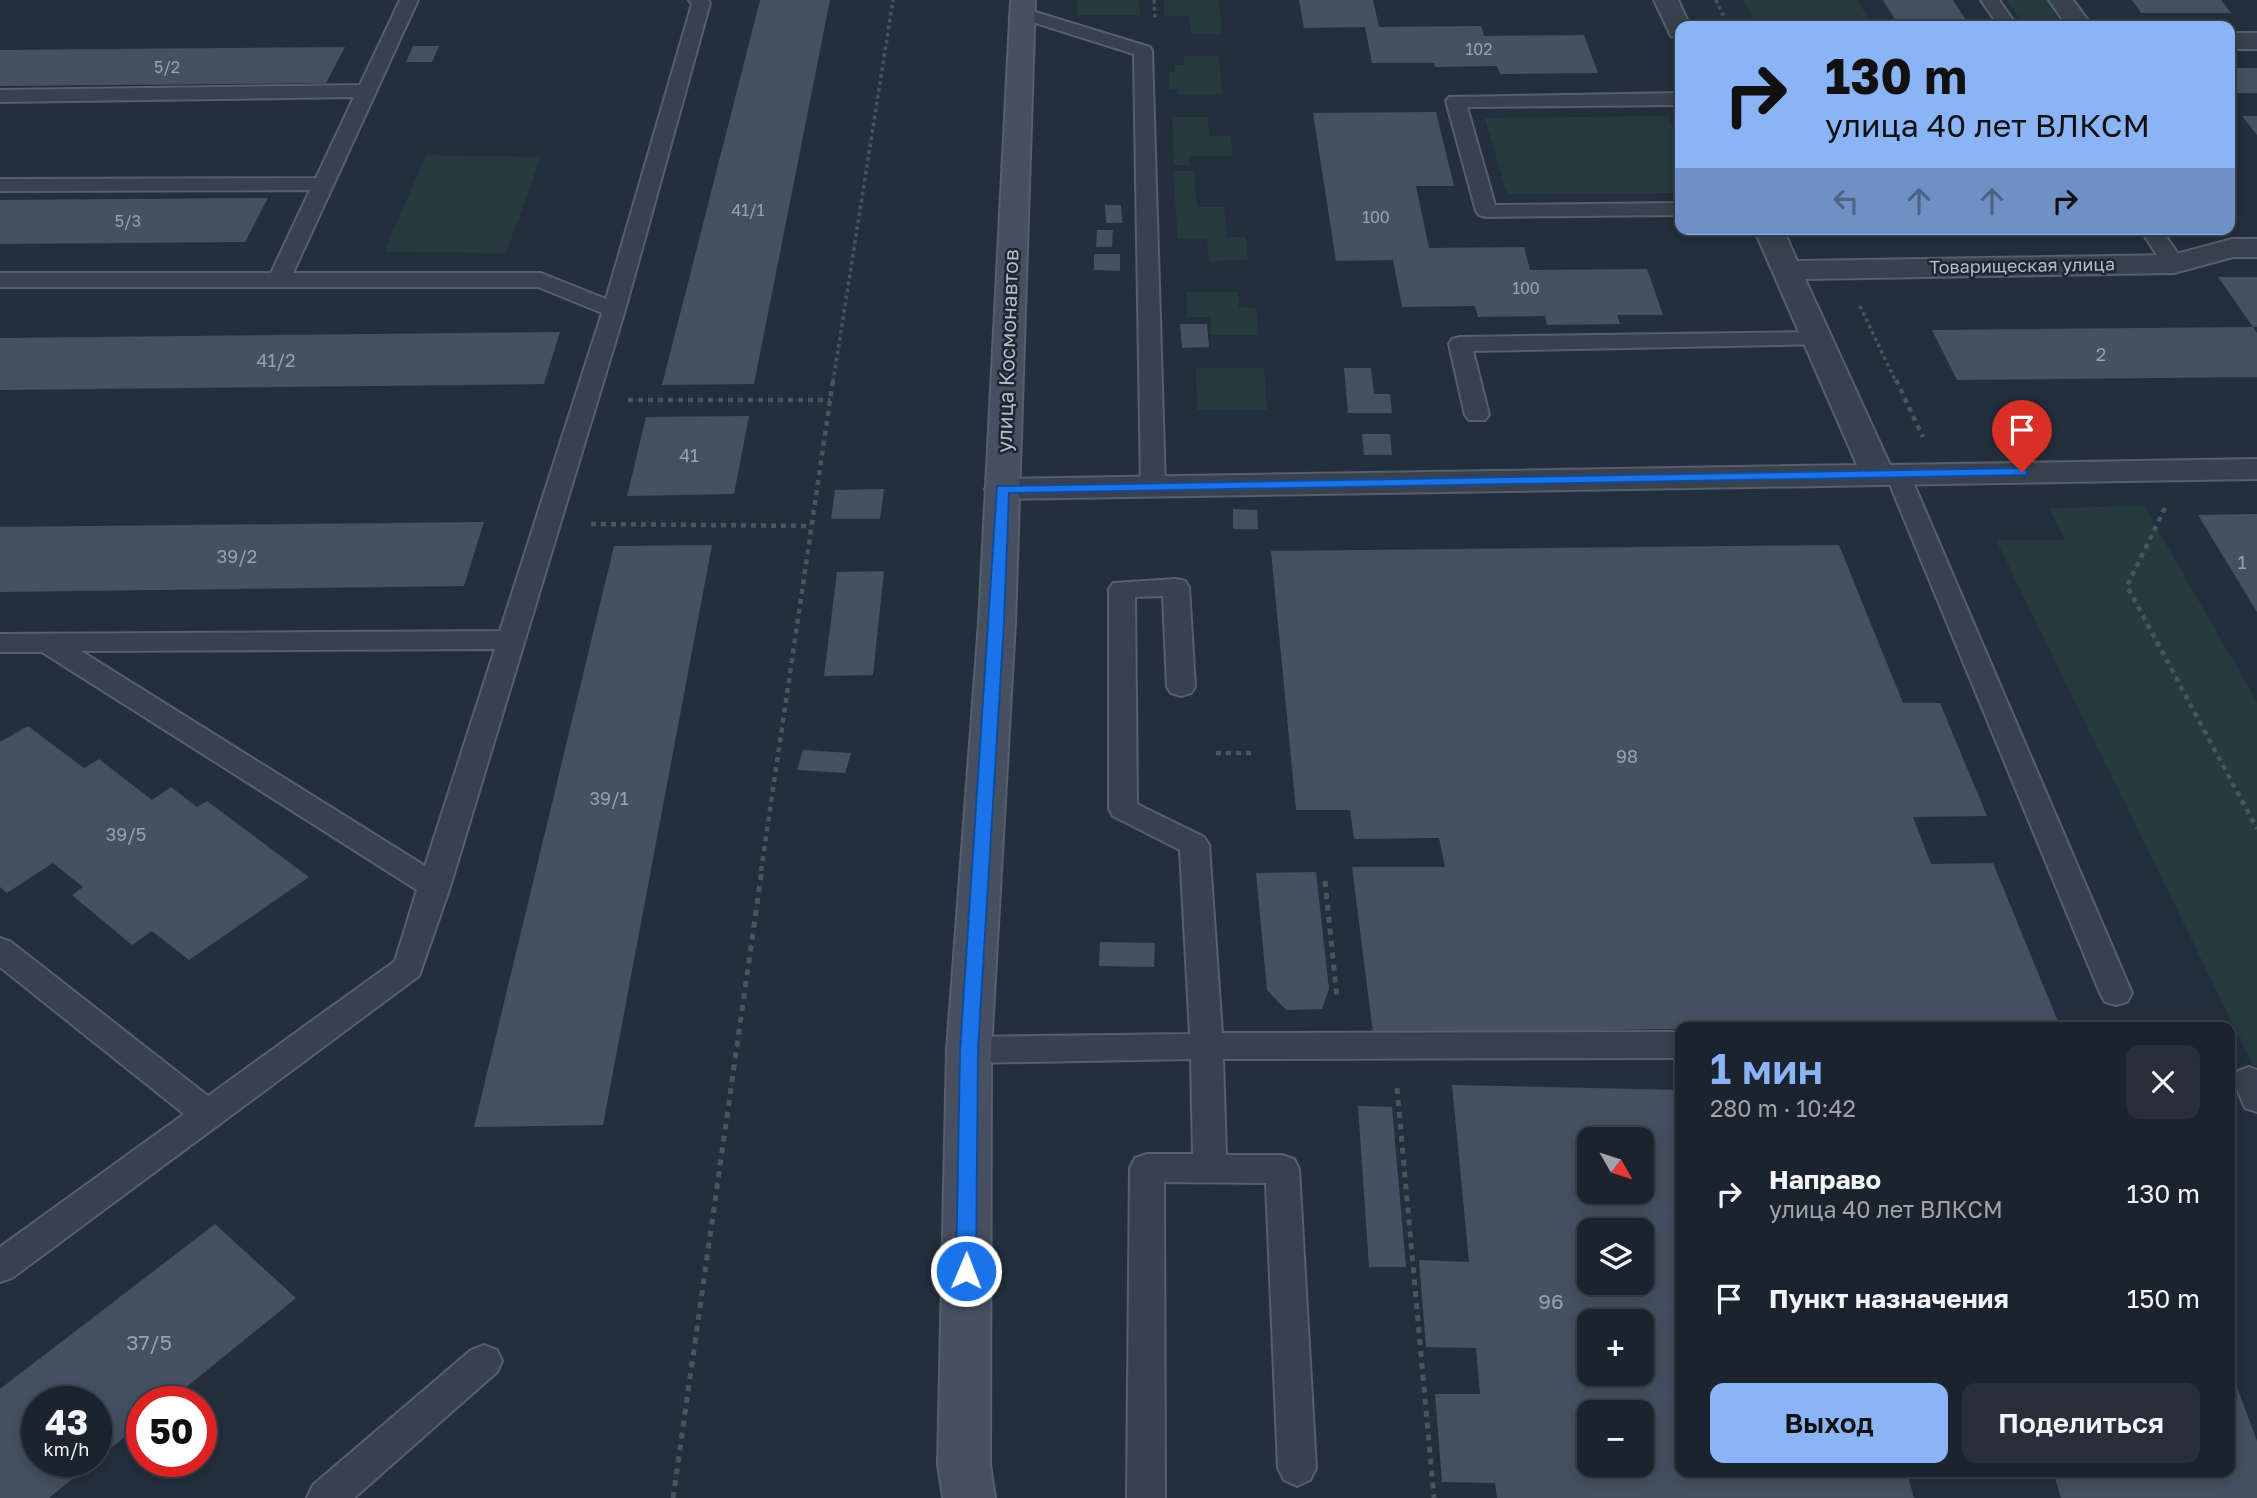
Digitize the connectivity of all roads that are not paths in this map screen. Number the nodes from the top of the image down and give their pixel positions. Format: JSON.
{"nodes":[{"id":1,"x":409,"y":0,"type":"edge"},
{"id":2,"x":698,"y":0,"type":"edge"},
{"id":3,"x":1666,"y":0,"type":"edge"},
{"id":4,"x":1990,"y":0,"type":"edge"},
{"id":5,"x":2061,"y":0,"type":"edge"},
{"id":6,"x":1023,"y":6,"type":"edge"},
{"id":7,"x":1675,"y":21,"type":"edge"},
{"id":8,"x":2005,"y":21,"type":"edge"},
{"id":9,"x":2076,"y":21,"type":"edge"},
{"id":10,"x":2235,"y":41,"type":"edge"},
{"id":11,"x":2257,"y":41,"type":"edge"},
{"id":12,"x":367,"y":91,"type":"junction"},
{"id":13,"x":0,"y":96,"type":"edge"},
{"id":14,"x":1675,"y":99,"type":"edge"},
{"id":15,"x":323,"y":184,"type":"junction"},
{"id":16,"x":0,"y":185,"type":"edge"},
{"id":17,"x":1675,"y":209,"type":"edge"},
{"id":18,"x":1771,"y":235,"type":"edge"},
{"id":19,"x":2154,"y":235,"type":"edge"},
{"id":20,"x":2236,"y":242,"type":"edge"},
{"id":21,"x":2174,"y":264,"type":"junction"},
{"id":22,"x":1786,"y":270,"type":"junction"},
{"id":23,"x":0,"y":280,"type":"edge"},
{"id":24,"x":279,"y":280,"type":"junction"},
{"id":25,"x":614,"y":310,"type":"junction"},
{"id":26,"x":1817,"y":340,"type":"junction"},
{"id":27,"x":1477,"y":415,"type":"dead end"},
{"id":28,"x":2257,"y":469,"type":"edge"},
{"id":29,"x":1888,"y":475,"type":"junction"},
{"id":30,"x":1153,"y":487,"type":"junction"},
{"id":31,"x":1002,"y":489,"type":"junction"},
{"id":32,"x":511,"y":640,"type":"junction"},
{"id":33,"x":0,"y":643,"type":"edge"},
{"id":34,"x":48,"y":643,"type":"junction"},
{"id":35,"x":1181,"y":687,"type":"dead end"},
{"id":36,"x":435,"y":887,"type":"junction"},
{"id":37,"x":0,"y":950,"type":"edge"},
{"id":38,"x":2116,"y":993,"type":"dead end"},
{"id":39,"x":1675,"y":1045,"type":"edge"},
{"id":40,"x":1208,"y":1046,"type":"junction"},
{"id":41,"x":969,"y":1050,"type":"junction"},
{"id":42,"x":208,"y":1115,"type":"junction"},
{"id":43,"x":1210,"y":1168,"type":"junction"},
{"id":44,"x":0,"y":1267,"type":"edge"},
{"id":45,"x":484,"y":1361,"type":"dead end"},
{"id":46,"x":1297,"y":1468,"type":"dead end"},
{"id":47,"x":326,"y":1498,"type":"edge"},
{"id":48,"x":969,"y":1498,"type":"edge"},
{"id":49,"x":1146,"y":1498,"type":"edge"}],
"edges":[{"from":1,"to":12,"type":"lane"},
{"from":2,"to":25,"type":"lane"},
{"from":3,"to":7,"type":"street"},
{"from":4,"to":8,"type":"lane"},
{"from":5,"to":9,"type":"street"},
{"from":6,"to":30,"type":"lane"},
{"from":6,"to":31,"type":"main road","name":"улица Космонавтов"},
{"from":10,"to":11,"type":"street"},
{"from":12,"to":13,"type":"lane"},
{"from":12,"to":15,"type":"lane"},
{"from":14,"to":17,"type":"lane"},
{"from":15,"to":16,"type":"lane"},
{"from":15,"to":24,"type":"lane"},
{"from":18,"to":22,"type":"street"},
{"from":19,"to":21,"type":"lane"},
{"from":20,"to":21,"type":"street","name":"Товарищеская улица"},
{"from":21,"to":22,"type":"street","name":"Товарищеская улица"},
{"from":22,"to":26,"type":"street"},
{"from":23,"to":24,"type":"lane"},
{"from":24,"to":25,"type":"lane"},
{"from":25,"to":32,"type":"lane"},
{"from":26,"to":27,"type":"lane"},
{"from":26,"to":29,"type":"street"},
{"from":28,"to":29,"type":"street"},
{"from":29,"to":30,"type":"street"},
{"from":29,"to":38,"type":"lane"},
{"from":30,"to":31,"type":"street"},
{"from":31,"to":41,"type":"main road","name":"улица Космонавтов"},
{"from":32,"to":34,"type":"lane"},
{"from":32,"to":36,"type":"lane"},
{"from":33,"to":34,"type":"lane"},
{"from":34,"to":36,"type":"lane"},
{"from":35,"to":40,"type":"lane"},
{"from":36,"to":42,"type":"lane"},
{"from":37,"to":42,"type":"lane"},
{"from":39,"to":40,"type":"lane"},
{"from":40,"to":41,"type":"lane"},
{"from":40,"to":43,"type":"lane"},
{"from":41,"to":48,"type":"main road","name":"улица Космонавтов"},
{"from":42,"to":44,"type":"lane"},
{"from":43,"to":46,"type":"lane"},
{"from":43,"to":49,"type":"lane"},
{"from":45,"to":47,"type":"lane"}]}
